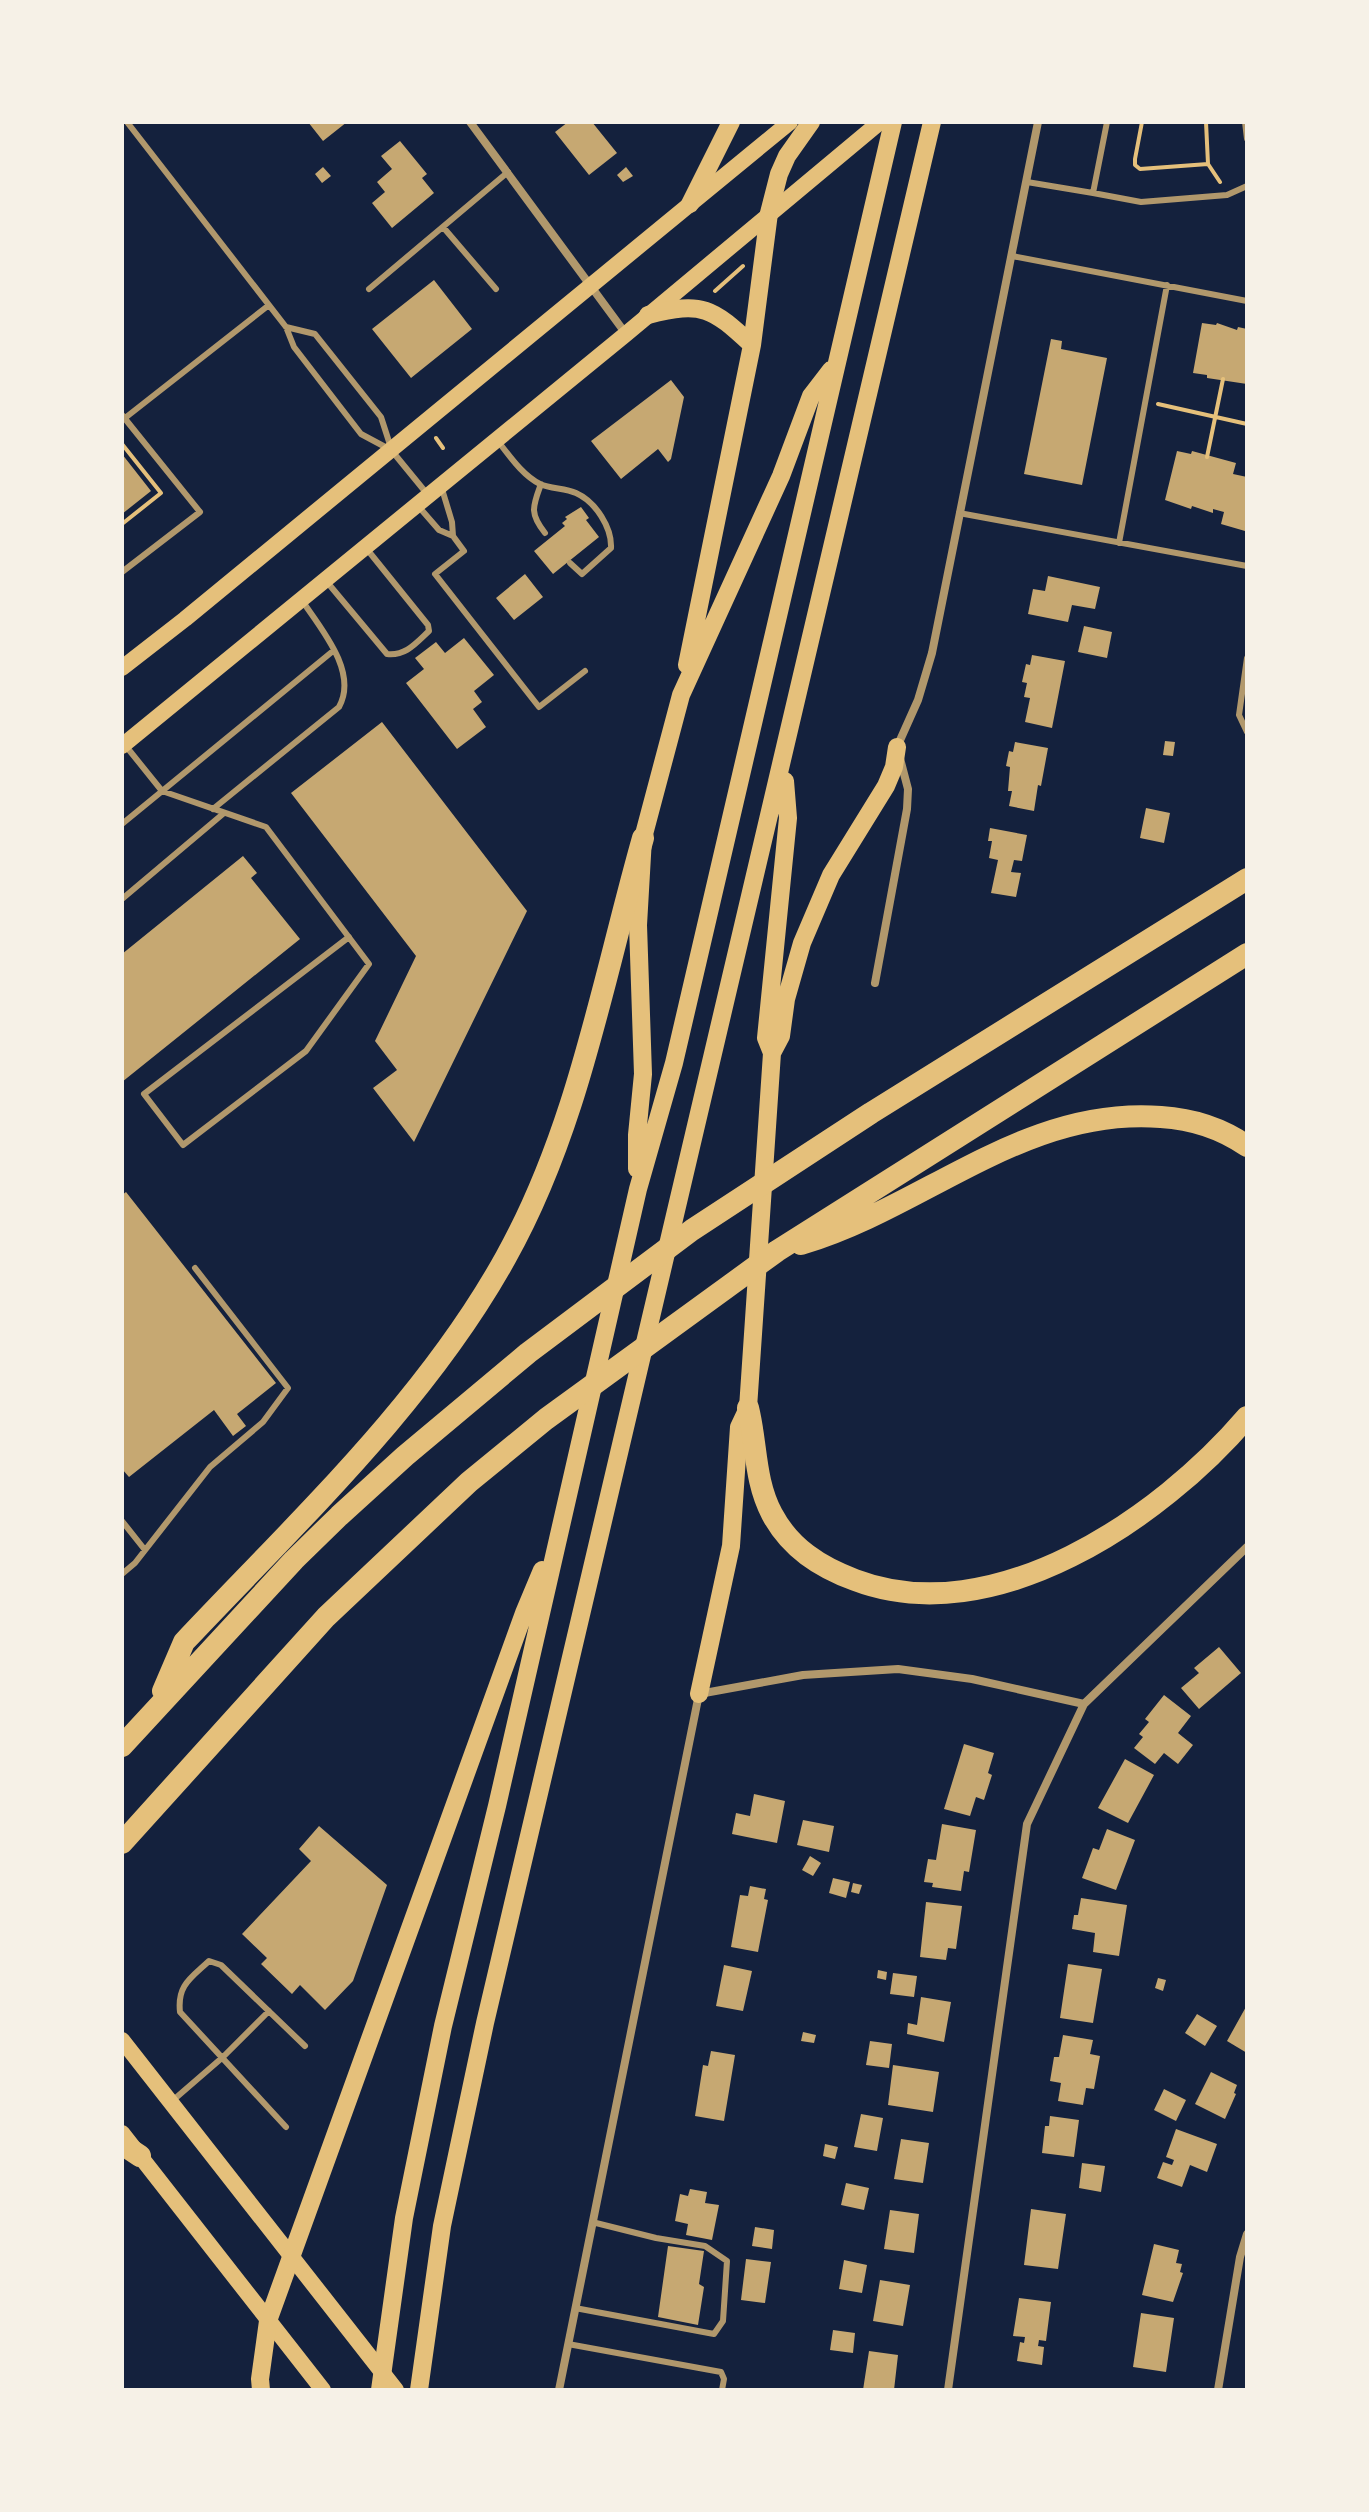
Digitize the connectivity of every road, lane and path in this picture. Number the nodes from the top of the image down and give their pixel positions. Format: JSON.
{"nodes":[{"id":1,"x":127,"y":122,"type":"edge"},
{"id":2,"x":470,"y":122,"type":"edge"},
{"id":3,"x":731,"y":122,"type":"edge"},
{"id":4,"x":790,"y":122,"type":"edge"},
{"id":5,"x":811,"y":122,"type":"edge"},
{"id":6,"x":880,"y":122,"type":"edge"},
{"id":7,"x":893,"y":122,"type":"edge"},
{"id":8,"x":932,"y":122,"type":"edge"},
{"id":9,"x":1038,"y":122,"type":"edge"},
{"id":10,"x":1107,"y":122,"type":"edge"},
{"id":11,"x":1142,"y":122,"type":"edge"},
{"id":12,"x":1206,"y":122,"type":"edge"},
{"id":13,"x":1245,"y":122,"type":"edge"},
{"id":14,"x":1247,"y":139,"type":"edge"},
{"id":15,"x":1208,"y":164,"type":"junction"},
{"id":16,"x":508,"y":172,"type":"junction"},
{"id":17,"x":1218,"y":179,"type":"dead end"},
{"id":18,"x":1027,"y":182,"type":"junction"},
{"id":19,"x":1247,"y":186,"type":"edge"},
{"id":20,"x":1093,"y":193,"type":"junction"},
{"id":21,"x":690,"y":204,"type":"junction"},
{"id":22,"x":769,"y":213,"type":"junction"},
{"id":23,"x":443,"y":227,"type":"junction"},
{"id":24,"x":1012,"y":256,"type":"junction"},
{"id":25,"x":744,"y":265,"type":"dead end"},
{"id":26,"x":1167,"y":285,"type":"junction"},
{"id":27,"x":590,"y":288,"type":"junction"},
{"id":28,"x":369,"y":289,"type":"dead end"},
{"id":29,"x":496,"y":289,"type":"dead end"},
{"id":30,"x":715,"y":291,"type":"dead end"},
{"id":31,"x":1247,"y":301,"type":"edge"},
{"id":32,"x":269,"y":305,"type":"junction"},
{"id":33,"x":648,"y":315,"type":"junction"},
{"id":34,"x":286,"y":327,"type":"junction"},
{"id":35,"x":626,"y":334,"type":"junction"},
{"id":36,"x":752,"y":345,"type":"junction"},
{"id":37,"x":835,"y":365,"type":"junction"},
{"id":38,"x":1223,"y":379,"type":"dead end"},
{"id":39,"x":1144,"y":400,"type":"junction"},
{"id":40,"x":123,"y":417,"type":"edge"},
{"id":41,"x":1215,"y":417,"type":"junction"},
{"id":42,"x":1247,"y":424,"type":"edge"},
{"id":43,"x":436,"y":438,"type":"dead end"},
{"id":44,"x":497,"y":440,"type":"junction"},
{"id":45,"x":122,"y":444,"type":"edge"},
{"id":46,"x":443,"y":448,"type":"dead end"},
{"id":47,"x":392,"y":451,"type":"junction"},
{"id":48,"x":1207,"y":457,"type":"dead end"},
{"id":49,"x":541,"y":484,"type":"junction"},
{"id":50,"x":428,"y":495,"type":"junction"},
{"id":51,"x":959,"y":513,"type":"junction"},
{"id":52,"x":122,"y":524,"type":"edge"},
{"id":53,"x":545,"y":533,"type":"dead end"},
{"id":54,"x":453,"y":536,"type":"junction"},
{"id":55,"x":1119,"y":543,"type":"junction"},
{"id":56,"x":365,"y":547,"type":"junction"},
{"id":57,"x":570,"y":563,"type":"dead end"},
{"id":58,"x":1247,"y":566,"type":"edge"},
{"id":59,"x":122,"y":572,"type":"edge"},
{"id":60,"x":325,"y":579,"type":"junction"},
{"id":61,"x":301,"y":599,"type":"junction"},
{"id":62,"x":333,"y":651,"type":"junction"},
{"id":63,"x":1247,"y":658,"type":"edge"},
{"id":64,"x":122,"y":668,"type":"edge"},
{"id":65,"x":585,"y":671,"type":"dead end"},
{"id":66,"x":681,"y":695,"type":"junction"},
{"id":67,"x":1247,"y":732,"type":"edge"},
{"id":68,"x":123,"y":744,"type":"edge"},
{"id":69,"x":897,"y":747,"type":"junction"},
{"id":70,"x":783,"y":763,"type":"junction"},
{"id":71,"x":162,"y":791,"type":"junction"},
{"id":72,"x":213,"y":809,"type":"junction"},
{"id":73,"x":224,"y":813,"type":"junction"},
{"id":74,"x":122,"y":824,"type":"edge"},
{"id":75,"x":643,"y":838,"type":"junction"},
{"id":76,"x":1247,"y":879,"type":"edge"},
{"id":77,"x":122,"y":899,"type":"edge"},
{"id":78,"x":349,"y":937,"type":"junction"},
{"id":79,"x":1247,"y":954,"type":"edge"},
{"id":80,"x":875,"y":983,"type":"dead end"},
{"id":81,"x":772,"y":1053,"type":"junction"},
{"id":82,"x":1247,"y":1146,"type":"edge"},
{"id":83,"x":638,"y":1189,"type":"junction"},
{"id":84,"x":777,"y":1251,"type":"junction"},
{"id":85,"x":195,"y":1268,"type":"dead end"},
{"id":86,"x":748,"y":1408,"type":"junction"},
{"id":87,"x":1247,"y":1417,"type":"edge"},
{"id":88,"x":122,"y":1521,"type":"edge"},
{"id":89,"x":557,"y":1537,"type":"junction"},
{"id":90,"x":1247,"y":1547,"type":"edge"},
{"id":91,"x":145,"y":1550,"type":"junction"},
{"id":92,"x":122,"y":1574,"type":"edge"},
{"id":93,"x":699,"y":1694,"type":"junction"},
{"id":94,"x":1084,"y":1704,"type":"junction"},
{"id":95,"x":156,"y":1707,"type":"junction"},
{"id":96,"x":122,"y":1746,"type":"edge"},
{"id":97,"x":122,"y":1843,"type":"edge"},
{"id":98,"x":269,"y":2011,"type":"junction"},
{"id":99,"x":122,"y":2040,"type":"edge"},
{"id":100,"x":305,"y":2046,"type":"dead end"},
{"id":101,"x":223,"y":2057,"type":"junction"},
{"id":102,"x":171,"y":2102,"type":"junction"},
{"id":103,"x":286,"y":2127,"type":"dead end"},
{"id":104,"x":122,"y":2133,"type":"edge"},
{"id":105,"x":131,"y":2150,"type":"edge"},
{"id":106,"x":592,"y":2222,"type":"junction"},
{"id":107,"x":1247,"y":2234,"type":"edge"},
{"id":108,"x":292,"y":2257,"type":"junction"},
{"id":109,"x":575,"y":2308,"type":"junction"},
{"id":110,"x":268,"y":2321,"type":"junction"},
{"id":111,"x":568,"y":2344,"type":"junction"},
{"id":112,"x":318,"y":2384,"type":"edge"},
{"id":113,"x":261,"y":2390,"type":"edge"},
{"id":114,"x":380,"y":2390,"type":"edge"},
{"id":115,"x":396,"y":2390,"type":"edge"},
{"id":116,"x":419,"y":2390,"type":"edge"},
{"id":117,"x":559,"y":2390,"type":"edge"},
{"id":118,"x":722,"y":2390,"type":"edge"},
{"id":119,"x":948,"y":2390,"type":"edge"},
{"id":120,"x":1218,"y":2390,"type":"edge"}],
"edges":[{"from":1,"to":32,"type":"lane"},
{"from":2,"to":16,"type":"street"},
{"from":3,"to":21,"type":"main road"},
{"from":4,"to":21,"type":"main road"},
{"from":5,"to":22,"type":"main road"},
{"from":6,"to":22,"type":"main road"},
{"from":7,"to":37,"type":"main road"},
{"from":8,"to":70,"type":"main road"},
{"from":9,"to":18,"type":"street"},
{"from":10,"to":20,"type":"lane"},
{"from":11,"to":15,"type":"path"},
{"from":12,"to":15,"type":"path"},
{"from":13,"to":14,"type":"lane"},
{"from":15,"to":17,"type":"path"},
{"from":16,"to":23,"type":"lane"},
{"from":16,"to":27,"type":"street"},
{"from":18,"to":20,"type":"lane"},
{"from":18,"to":24,"type":"street"},
{"from":19,"to":20,"type":"lane"},
{"from":21,"to":27,"type":"main road"},
{"from":22,"to":33,"type":"main road"},
{"from":22,"to":36,"type":"main road"},
{"from":23,"to":28,"type":"lane"},
{"from":23,"to":29,"type":"lane"},
{"from":24,"to":26,"type":"lane"},
{"from":24,"to":51,"type":"street"},
{"from":25,"to":30,"type":"path"},
{"from":26,"to":31,"type":"lane"},
{"from":26,"to":39,"type":"lane"},
{"from":27,"to":35,"type":"street"},
{"from":27,"to":47,"type":"main road"},
{"from":32,"to":34,"type":"lane"},
{"from":32,"to":40,"type":"lane"},
{"from":33,"to":35,"type":"main road"},
{"from":33,"to":36,"type":"main road"},
{"from":34,"to":47,"type":"lane"},
{"from":34,"to":47,"type":"lane"},
{"from":35,"to":44,"type":"main road"},
{"from":36,"to":66,"type":"main road"},
{"from":37,"to":66,"type":"main road"},
{"from":37,"to":83,"type":"main road"},
{"from":38,"to":41,"type":"path"},
{"from":39,"to":41,"type":"path"},
{"from":39,"to":55,"type":"lane"},
{"from":40,"to":59,"type":"lane"},
{"from":41,"to":42,"type":"path"},
{"from":41,"to":48,"type":"path"},
{"from":43,"to":46,"type":"path"},
{"from":44,"to":49,"type":"lane"},
{"from":44,"to":50,"type":"main road"},
{"from":45,"to":52,"type":"path"},
{"from":47,"to":50,"type":"lane"},
{"from":47,"to":64,"type":"main road"},
{"from":49,"to":53,"type":"lane"},
{"from":49,"to":57,"type":"lane"},
{"from":50,"to":54,"type":"lane"},
{"from":50,"to":54,"type":"lane"},
{"from":50,"to":56,"type":"main road"},
{"from":51,"to":55,"type":"lane"},
{"from":51,"to":69,"type":"street"},
{"from":54,"to":65,"type":"lane"},
{"from":55,"to":58,"type":"lane"},
{"from":56,"to":60,"type":"main road"},
{"from":56,"to":60,"type":"lane"},
{"from":60,"to":61,"type":"main road"},
{"from":61,"to":62,"type":"lane"},
{"from":61,"to":68,"type":"main road"},
{"from":62,"to":71,"type":"lane"},
{"from":62,"to":72,"type":"lane"},
{"from":63,"to":67,"type":"lane"},
{"from":66,"to":75,"type":"main road"},
{"from":68,"to":71,"type":"lane"},
{"from":69,"to":80,"type":"street"},
{"from":69,"to":81,"type":"main road"},
{"from":70,"to":81,"type":"main road"},
{"from":70,"to":116,"type":"main road"},
{"from":71,"to":72,"type":"lane"},
{"from":71,"to":74,"type":"lane"},
{"from":72,"to":73,"type":"lane"},
{"from":73,"to":77,"type":"lane"},
{"from":73,"to":78,"type":"lane"},
{"from":75,"to":83,"type":"main road"},
{"from":75,"to":95,"type":"highway"},
{"from":76,"to":95,"type":"highway"},
{"from":78,"to":78,"type":"lane"},
{"from":79,"to":84,"type":"highway"},
{"from":81,"to":86,"type":"main road"},
{"from":82,"to":84,"type":"highway"},
{"from":83,"to":89,"type":"main road"},
{"from":84,"to":97,"type":"highway"},
{"from":85,"to":91,"type":"lane"},
{"from":86,"to":87,"type":"highway"},
{"from":86,"to":93,"type":"main road"},
{"from":88,"to":91,"type":"lane"},
{"from":89,"to":108,"type":"main road"},
{"from":89,"to":114,"type":"main road"},
{"from":90,"to":94,"type":"street"},
{"from":91,"to":92,"type":"lane"},
{"from":93,"to":94,"type":"street"},
{"from":93,"to":106,"type":"street"},
{"from":94,"to":119,"type":"street"},
{"from":95,"to":96,"type":"highway"},
{"from":98,"to":100,"type":"lane"},
{"from":98,"to":101,"type":"lane"},
{"from":98,"to":101,"type":"lane"},
{"from":99,"to":102,"type":"main road"},
{"from":101,"to":102,"type":"lane"},
{"from":101,"to":103,"type":"lane"},
{"from":102,"to":108,"type":"main road"},
{"from":104,"to":105,"type":"main road"},
{"from":105,"to":110,"type":"main road"},
{"from":106,"to":109,"type":"street"},
{"from":106,"to":109,"type":"lane"},
{"from":107,"to":120,"type":"street"},
{"from":108,"to":110,"type":"main road"},
{"from":108,"to":115,"type":"main road"},
{"from":109,"to":111,"type":"street"},
{"from":110,"to":112,"type":"main road"},
{"from":110,"to":113,"type":"main road"},
{"from":111,"to":117,"type":"street"},
{"from":111,"to":118,"type":"lane"}]}
